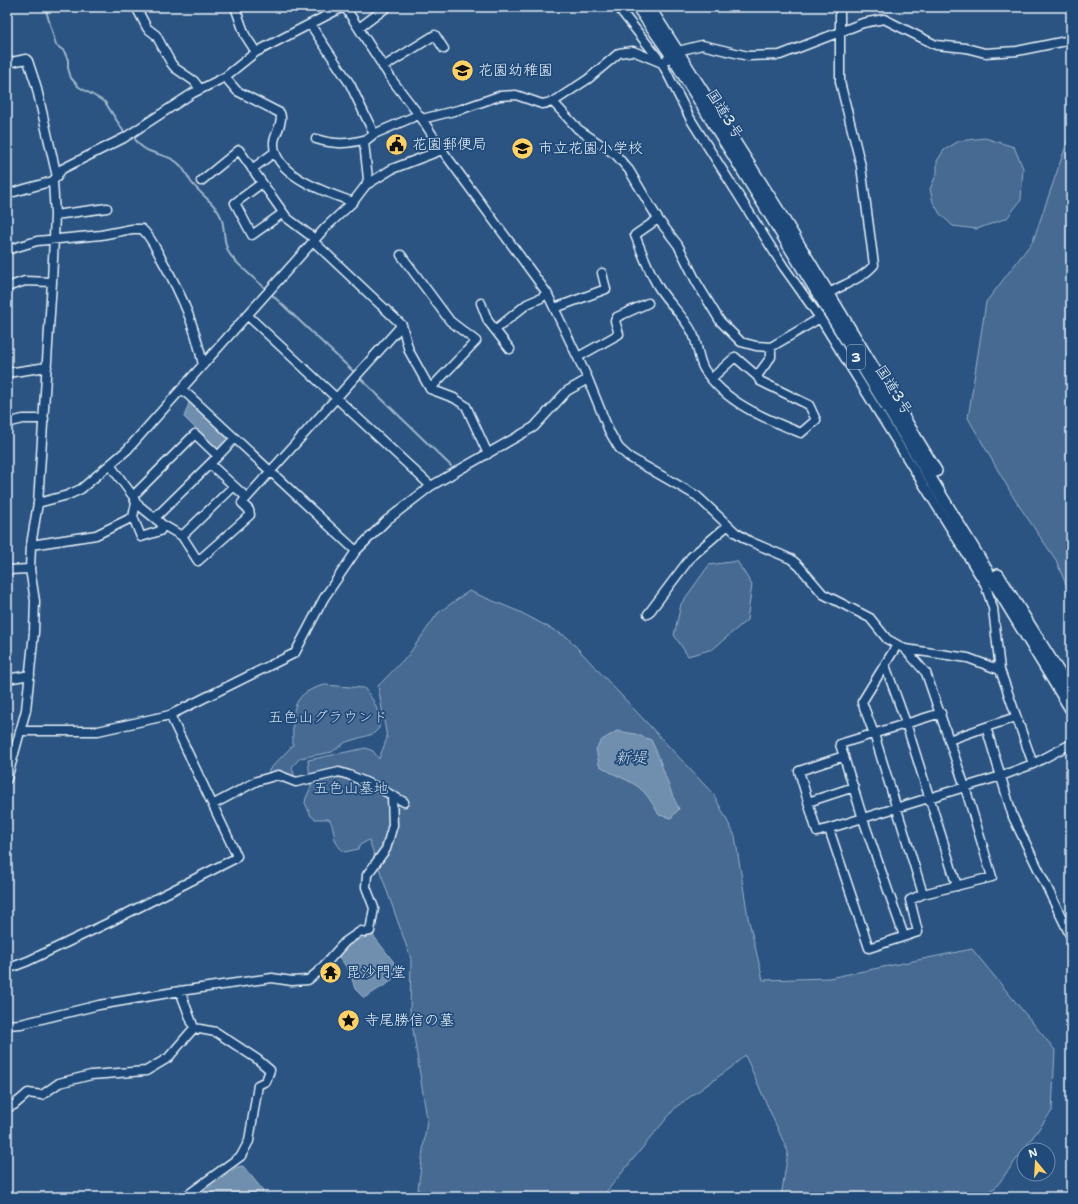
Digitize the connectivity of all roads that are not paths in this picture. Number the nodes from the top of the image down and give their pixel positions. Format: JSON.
{"nodes":[{"id":1,"x":136,"y":7,"type":"edge"},
{"id":2,"x":236,"y":7,"type":"edge"},
{"id":3,"x":344,"y":7,"type":"edge"},
{"id":4,"x":387,"y":7,"type":"edge"},
{"id":5,"x":618,"y":7,"type":"edge"},
{"id":6,"x":638,"y":7,"type":"edge"},
{"id":7,"x":649,"y":7,"type":"edge"},
{"id":8,"x":840,"y":7,"type":"edge"},
{"id":9,"x":310,"y":24,"type":"junction"},
{"id":10,"x":359,"y":28,"type":"junction"},
{"id":11,"x":841,"y":32,"type":"junction"},
{"id":12,"x":1071,"y":40,"type":"edge"},
{"id":13,"x":444,"y":49,"type":"dead end"},
{"id":14,"x":256,"y":52,"type":"junction"},
{"id":15,"x":675,"y":54,"type":"junction"},
{"id":16,"x":7,"y":63,"type":"edge"},
{"id":17,"x":662,"y":63,"type":"junction"},
{"id":18,"x":384,"y":67,"type":"junction"},
{"id":19,"x":225,"y":77,"type":"junction"},
{"id":20,"x":200,"y":90,"type":"junction"},
{"id":21,"x":553,"y":102,"type":"junction"},
{"id":22,"x":420,"y":117,"type":"junction"},
{"id":23,"x":374,"y":134,"type":"junction"},
{"id":24,"x":316,"y":139,"type":"dead end"},
{"id":25,"x":367,"y":139,"type":"junction"},
{"id":26,"x":442,"y":150,"type":"junction"},
{"id":27,"x":275,"y":152,"type":"junction"},
{"id":28,"x":252,"y":169,"type":"junction"},
{"id":29,"x":55,"y":179,"type":"junction"},
{"id":30,"x":201,"y":181,"type":"dead end"},
{"id":31,"x":262,"y":183,"type":"junction"},
{"id":32,"x":366,"y":185,"type":"junction"},
{"id":33,"x":7,"y":194,"type":"edge"},
{"id":34,"x":353,"y":202,"type":"junction"},
{"id":35,"x":107,"y":208,"type":"dead end"},
{"id":36,"x":283,"y":213,"type":"junction"},
{"id":37,"x":55,"y":215,"type":"junction"},
{"id":38,"x":658,"y":219,"type":"junction"},
{"id":39,"x":54,"y":239,"type":"junction"},
{"id":40,"x":314,"y":240,"type":"junction"},
{"id":41,"x":7,"y":250,"type":"edge"},
{"id":42,"x":401,"y":255,"type":"dead end"},
{"id":43,"x":602,"y":273,"type":"dead end"},
{"id":44,"x":52,"y":282,"type":"junction"},
{"id":45,"x":7,"y":287,"type":"edge"},
{"id":46,"x":547,"y":293,"type":"junction"},
{"id":47,"x":825,"y":296,"type":"junction"},
{"id":48,"x":481,"y":303,"type":"dead end"},
{"id":49,"x":648,"y":303,"type":"dead end"},
{"id":50,"x":812,"y":306,"type":"junction"},
{"id":51,"x":555,"y":308,"type":"junction"},
{"id":52,"x":247,"y":315,"type":"junction"},
{"id":53,"x":820,"y":318,"type":"junction"},
{"id":54,"x":402,"y":325,"type":"junction"},
{"id":55,"x":495,"y":330,"type":"junction"},
{"id":56,"x":770,"y":346,"type":"junction"},
{"id":57,"x":510,"y":348,"type":"dead end"},
{"id":58,"x":578,"y":357,"type":"junction"},
{"id":59,"x":203,"y":365,"type":"junction"},
{"id":60,"x":47,"y":367,"type":"junction"},
{"id":61,"x":7,"y":372,"type":"edge"},
{"id":62,"x":757,"y":376,"type":"junction"},
{"id":63,"x":712,"y":378,"type":"junction"},
{"id":64,"x":588,"y":379,"type":"junction"},
{"id":65,"x":430,"y":388,"type":"junction"},
{"id":66,"x":182,"y":389,"type":"junction"},
{"id":67,"x":337,"y":398,"type":"junction"},
{"id":68,"x":44,"y":419,"type":"junction"},
{"id":69,"x":7,"y":423,"type":"edge"},
{"id":70,"x":235,"y":438,"type":"junction"},
{"id":71,"x":488,"y":454,"type":"junction"},
{"id":72,"x":218,"y":456,"type":"junction"},
{"id":73,"x":210,"y":464,"type":"junction"},
{"id":74,"x":110,"y":465,"type":"junction"},
{"id":75,"x":270,"y":471,"type":"junction"},
{"id":76,"x":234,"y":486,"type":"junction"},
{"id":77,"x":431,"y":486,"type":"junction"},
{"id":78,"x":246,"y":497,"type":"junction"},
{"id":79,"x":135,"y":500,"type":"junction"},
{"id":80,"x":38,"y":503,"type":"junction"},
{"id":81,"x":133,"y":517,"type":"junction"},
{"id":82,"x":155,"y":518,"type":"junction"},
{"id":83,"x":163,"y":525,"type":"junction"},
{"id":84,"x":727,"y":526,"type":"junction"},
{"id":85,"x":182,"y":536,"type":"junction"},
{"id":86,"x":31,"y":545,"type":"junction"},
{"id":87,"x":356,"y":552,"type":"junction"},
{"id":88,"x":30,"y":569,"type":"junction"},
{"id":89,"x":7,"y":570,"type":"edge"},
{"id":90,"x":648,"y":614,"type":"dead end"},
{"id":91,"x":897,"y":645,"type":"junction"},
{"id":92,"x":905,"y":649,"type":"junction"},
{"id":93,"x":885,"y":665,"type":"junction"},
{"id":94,"x":1000,"y":670,"type":"junction"},
{"id":95,"x":30,"y":675,"type":"junction"},
{"id":96,"x":7,"y":679,"type":"edge"},
{"id":97,"x":1071,"y":692,"type":"edge"},
{"id":98,"x":1071,"y":709,"type":"edge"},
{"id":99,"x":941,"y":713,"type":"junction"},
{"id":100,"x":170,"y":715,"type":"junction"},
{"id":101,"x":1016,"y":717,"type":"junction"},
{"id":102,"x":906,"y":723,"type":"junction"},
{"id":103,"x":986,"y":727,"type":"junction"},
{"id":104,"x":20,"y":731,"type":"junction"},
{"id":105,"x":874,"y":734,"type":"junction"},
{"id":106,"x":950,"y":740,"type":"junction"},
{"id":107,"x":1071,"y":744,"type":"edge"},
{"id":108,"x":844,"y":756,"type":"junction"},
{"id":109,"x":1033,"y":764,"type":"junction"},
{"id":110,"x":1001,"y":776,"type":"junction"},
{"id":111,"x":7,"y":779,"type":"edge"},
{"id":112,"x":854,"y":787,"type":"junction"},
{"id":113,"x":965,"y":787,"type":"junction"},
{"id":114,"x":392,"y":796,"type":"junction"},
{"id":115,"x":929,"y":798,"type":"junction"},
{"id":116,"x":404,"y":802,"type":"dead end"},
{"id":117,"x":808,"y":802,"type":"junction"},
{"id":118,"x":214,"y":804,"type":"junction"},
{"id":119,"x":896,"y":808,"type":"junction"},
{"id":120,"x":863,"y":819,"type":"junction"},
{"id":121,"x":830,"y":829,"type":"junction"},
{"id":122,"x":957,"y":886,"type":"junction"},
{"id":123,"x":923,"y":894,"type":"junction"},
{"id":124,"x":904,"y":936,"type":"junction"},
{"id":125,"x":1071,"y":937,"type":"edge"},
{"id":126,"x":7,"y":968,"type":"edge"},
{"id":127,"x":180,"y":991,"type":"junction"},
{"id":128,"x":7,"y":1025,"type":"edge"},
{"id":129,"x":194,"y":1028,"type":"junction"},
{"id":130,"x":7,"y":1108,"type":"edge"},
{"id":131,"x":185,"y":1197,"type":"edge"}],
"edges":[{"from":1,"to":20,"type":"street"},
{"from":2,"to":14,"type":"street"},
{"from":3,"to":9,"type":"street"},
{"from":3,"to":10,"type":"street"},
{"from":4,"to":10,"type":"street"},
{"from":5,"to":17,"type":"street"},
{"from":6,"to":15,"type":"highway","name":"国道3号","number":"3"},
{"from":7,"to":15,"type":"highway","name":"国道3号","number":"3"},
{"from":8,"to":11,"type":"street"},
{"from":9,"to":14,"type":"street"},
{"from":9,"to":23,"type":"street"},
{"from":10,"to":18,"type":"street"},
{"from":11,"to":12,"type":"street"},
{"from":11,"to":15,"type":"street"},
{"from":11,"to":47,"type":"street"},
{"from":13,"to":18,"type":"street"},
{"from":14,"to":19,"type":"street"},
{"from":15,"to":17,"type":"street"},
{"from":15,"to":47,"type":"highway","name":"国道3号","number":"3"},
{"from":16,"to":29,"type":"street"},
{"from":17,"to":21,"type":"street"},
{"from":17,"to":50,"type":"street"},
{"from":18,"to":22,"type":"street"},
{"from":19,"to":20,"type":"street"},
{"from":19,"to":27,"type":"street"},
{"from":20,"to":29,"type":"street"},
{"from":21,"to":22,"type":"street"},
{"from":21,"to":38,"type":"street"},
{"from":22,"to":23,"type":"street"},
{"from":22,"to":26,"type":"street"},
{"from":23,"to":25,"type":"street"},
{"from":24,"to":25,"type":"street"},
{"from":25,"to":32,"type":"street"},
{"from":26,"to":32,"type":"street"},
{"from":26,"to":46,"type":"street"},
{"from":27,"to":28,"type":"street"},
{"from":27,"to":34,"type":"street"},
{"from":28,"to":30,"type":"street"},
{"from":28,"to":31,"type":"street"},
{"from":29,"to":33,"type":"street"},
{"from":29,"to":37,"type":"street"},
{"from":31,"to":36,"type":"street"},
{"from":31,"to":36,"type":"street"},
{"from":32,"to":34,"type":"street"},
{"from":34,"to":40,"type":"street"},
{"from":35,"to":37,"type":"street"},
{"from":36,"to":40,"type":"street"},
{"from":37,"to":39,"type":"street"},
{"from":38,"to":56,"type":"street"},
{"from":38,"to":63,"type":"street"},
{"from":39,"to":41,"type":"street"},
{"from":39,"to":44,"type":"street"},
{"from":39,"to":59,"type":"street"},
{"from":40,"to":52,"type":"street"},
{"from":40,"to":54,"type":"street"},
{"from":42,"to":65,"type":"street"},
{"from":43,"to":51,"type":"street"},
{"from":44,"to":45,"type":"street"},
{"from":44,"to":60,"type":"street"},
{"from":46,"to":51,"type":"street"},
{"from":46,"to":55,"type":"street"},
{"from":47,"to":50,"type":"street"},
{"from":47,"to":97,"type":"highway","name":"国道3号","number":"3"},
{"from":47,"to":98,"type":"highway","name":"国道3号","number":"3"},
{"from":48,"to":55,"type":"street"},
{"from":49,"to":58,"type":"street"},
{"from":50,"to":53,"type":"street"},
{"from":51,"to":58,"type":"street"},
{"from":52,"to":59,"type":"street"},
{"from":52,"to":67,"type":"street"},
{"from":53,"to":56,"type":"street"},
{"from":53,"to":94,"type":"street"},
{"from":54,"to":65,"type":"street"},
{"from":54,"to":67,"type":"street"},
{"from":55,"to":57,"type":"street"},
{"from":56,"to":62,"type":"street"},
{"from":58,"to":64,"type":"street"},
{"from":59,"to":66,"type":"street"},
{"from":60,"to":61,"type":"street"},
{"from":60,"to":68,"type":"street"},
{"from":62,"to":63,"type":"street"},
{"from":62,"to":63,"type":"street"},
{"from":64,"to":71,"type":"street"},
{"from":64,"to":84,"type":"street"},
{"from":65,"to":71,"type":"street"},
{"from":66,"to":70,"type":"street"},
{"from":66,"to":74,"type":"street"},
{"from":67,"to":75,"type":"street"},
{"from":67,"to":77,"type":"street"},
{"from":68,"to":69,"type":"street"},
{"from":68,"to":80,"type":"street"},
{"from":70,"to":72,"type":"street"},
{"from":70,"to":75,"type":"street"},
{"from":71,"to":77,"type":"street"},
{"from":72,"to":73,"type":"street"},
{"from":72,"to":79,"type":"street"},
{"from":73,"to":76,"type":"street"},
{"from":73,"to":82,"type":"street"},
{"from":74,"to":79,"type":"street"},
{"from":74,"to":80,"type":"street"},
{"from":75,"to":78,"type":"street"},
{"from":75,"to":87,"type":"street"},
{"from":76,"to":78,"type":"street"},
{"from":76,"to":85,"type":"street"},
{"from":77,"to":87,"type":"street"},
{"from":78,"to":85,"type":"street"},
{"from":79,"to":81,"type":"street"},
{"from":79,"to":82,"type":"street"},
{"from":80,"to":86,"type":"street"},
{"from":81,"to":83,"type":"street"},
{"from":81,"to":86,"type":"street"},
{"from":82,"to":83,"type":"street"},
{"from":83,"to":85,"type":"street"},
{"from":84,"to":90,"type":"street"},
{"from":84,"to":91,"type":"street"},
{"from":86,"to":88,"type":"street"},
{"from":87,"to":100,"type":"street"},
{"from":88,"to":89,"type":"street"},
{"from":88,"to":95,"type":"street"},
{"from":91,"to":92,"type":"street"},
{"from":91,"to":93,"type":"street"},
{"from":92,"to":94,"type":"street"},
{"from":92,"to":99,"type":"street"},
{"from":93,"to":102,"type":"street"},
{"from":93,"to":105,"type":"street"},
{"from":94,"to":101,"type":"street"},
{"from":95,"to":96,"type":"street"},
{"from":95,"to":104,"type":"street"},
{"from":99,"to":102,"type":"street"},
{"from":99,"to":106,"type":"street"},
{"from":100,"to":104,"type":"street"},
{"from":100,"to":118,"type":"street"},
{"from":101,"to":103,"type":"street"},
{"from":101,"to":109,"type":"street"},
{"from":102,"to":105,"type":"street"},
{"from":102,"to":115,"type":"street"},
{"from":103,"to":106,"type":"street"},
{"from":103,"to":110,"type":"street"},
{"from":104,"to":111,"type":"street"},
{"from":105,"to":108,"type":"street"},
{"from":105,"to":119,"type":"street"},
{"from":106,"to":113,"type":"street"},
{"from":107,"to":109,"type":"street"},
{"from":108,"to":112,"type":"street"},
{"from":108,"to":117,"type":"street"},
{"from":109,"to":110,"type":"street"},
{"from":110,"to":113,"type":"street"},
{"from":110,"to":125,"type":"street"},
{"from":112,"to":117,"type":"street"},
{"from":112,"to":120,"type":"street"},
{"from":113,"to":115,"type":"street"},
{"from":113,"to":122,"type":"street"},
{"from":114,"to":116,"type":"street"},
{"from":114,"to":118,"type":"street"},
{"from":114,"to":127,"type":"street"},
{"from":115,"to":119,"type":"street"},
{"from":115,"to":122,"type":"street"},
{"from":117,"to":121,"type":"street"},
{"from":118,"to":126,"type":"street"},
{"from":119,"to":120,"type":"street"},
{"from":119,"to":123,"type":"street"},
{"from":120,"to":121,"type":"street"},
{"from":120,"to":124,"type":"street"},
{"from":121,"to":124,"type":"street"},
{"from":122,"to":123,"type":"street"},
{"from":123,"to":124,"type":"street"},
{"from":127,"to":128,"type":"street"},
{"from":127,"to":129,"type":"street"},
{"from":129,"to":130,"type":"street"},
{"from":129,"to":131,"type":"street"}]}
